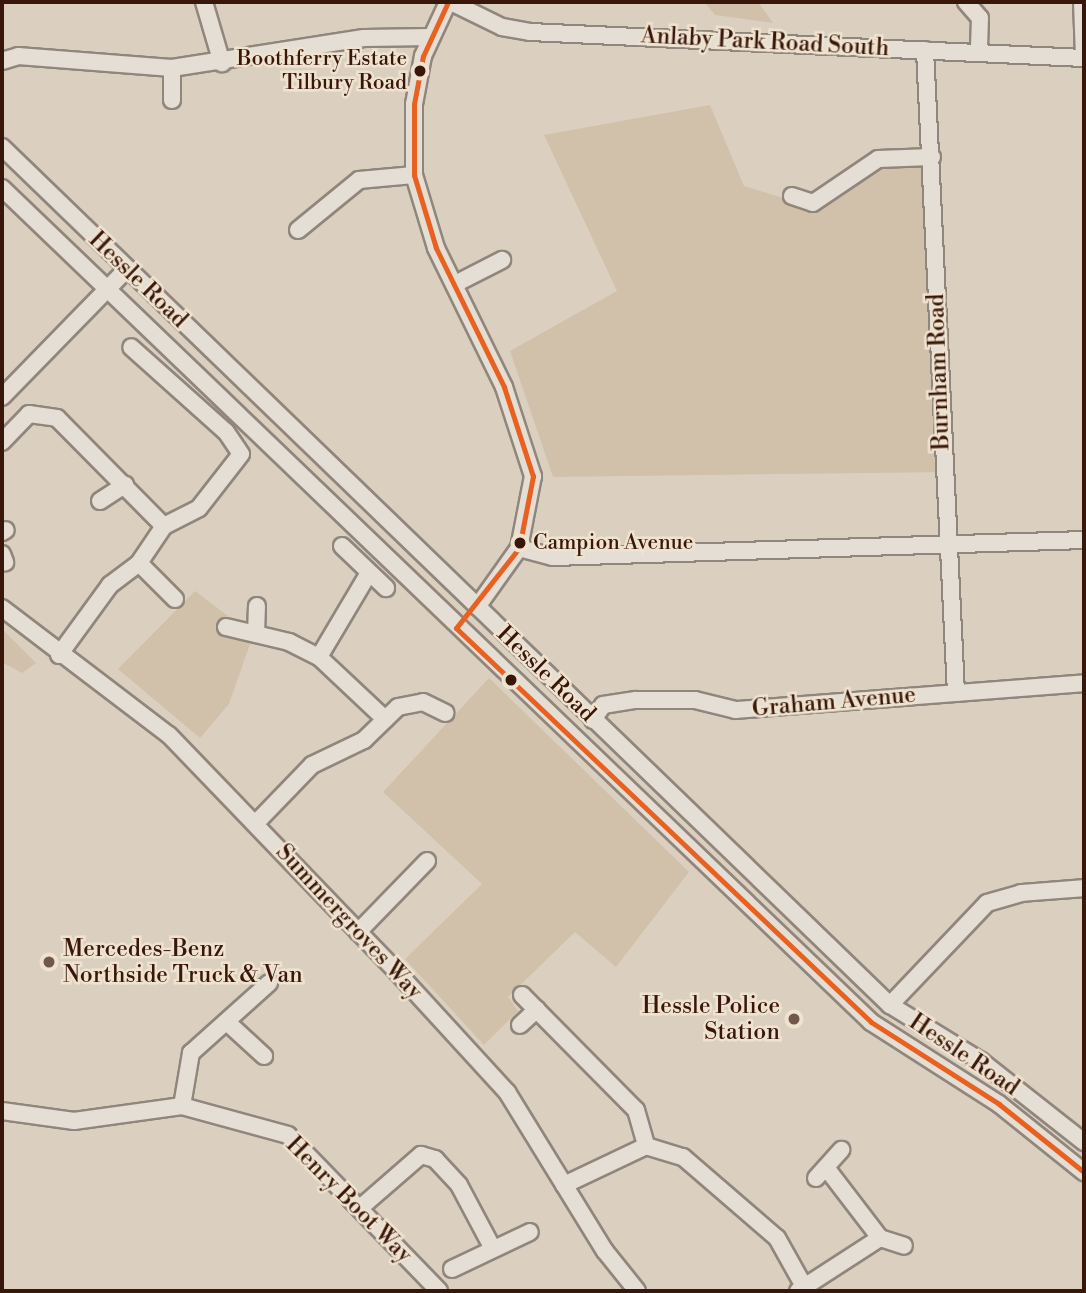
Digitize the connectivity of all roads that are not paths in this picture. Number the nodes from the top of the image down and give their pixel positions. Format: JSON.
{"nodes":[{"id":1,"x":204,"y":2,"type":"edge"},
{"id":2,"x":449,"y":2,"type":"edge"},
{"id":3,"x":966,"y":2,"type":"edge"},
{"id":4,"x":1082,"y":2,"type":"edge"},
{"id":5,"x":431,"y":37,"type":"junction"},
{"id":6,"x":925,"y":50,"type":"junction"},
{"id":7,"x":979,"y":52,"type":"junction"},
{"id":8,"x":1084,"y":58,"type":"edge"},
{"id":9,"x":2,"y":61,"type":"edge"},
{"id":10,"x":222,"y":63,"type":"junction"},
{"id":11,"x":172,"y":68,"type":"junction"},
{"id":12,"x":172,"y":100,"type":"dead end"},
{"id":13,"x":2,"y":147,"type":"edge"},
{"id":14,"x":932,"y":157,"type":"junction"},
{"id":15,"x":414,"y":175,"type":"junction"},
{"id":16,"x":2,"y":188,"type":"edge"},
{"id":17,"x":792,"y":196,"type":"dead end"},
{"id":18,"x":298,"y":230,"type":"dead end"},
{"id":19,"x":502,"y":260,"type":"dead end"},
{"id":20,"x":127,"y":269,"type":"junction"},
{"id":21,"x":455,"y":284,"type":"junction"},
{"id":22,"x":108,"y":287,"type":"junction"},
{"id":23,"x":131,"y":347,"type":"dead end"},
{"id":24,"x":2,"y":397,"type":"edge"},
{"id":25,"x":2,"y":442,"type":"edge"},
{"id":26,"x":125,"y":485,"type":"junction"},
{"id":27,"x":100,"y":501,"type":"dead end"},
{"id":28,"x":164,"y":526,"type":"junction"},
{"id":29,"x":945,"y":540,"type":"junction"},
{"id":30,"x":1084,"y":540,"type":"edge"},
{"id":31,"x":342,"y":546,"type":"dead end"},
{"id":32,"x":519,"y":548,"type":"junction"},
{"id":33,"x":139,"y":564,"type":"junction"},
{"id":34,"x":367,"y":576,"type":"junction"},
{"id":35,"x":386,"y":588,"type":"dead end"},
{"id":36,"x":175,"y":599,"type":"dead end"},
{"id":37,"x":257,"y":606,"type":"dead end"},
{"id":38,"x":477,"y":607,"type":"junction"},
{"id":39,"x":2,"y":608,"type":"edge"},
{"id":40,"x":226,"y":626,"type":"dead end"},
{"id":41,"x":256,"y":634,"type":"junction"},
{"id":42,"x":59,"y":654,"type":"junction"},
{"id":43,"x":319,"y":657,"type":"junction"},
{"id":44,"x":1084,"y":683,"type":"edge"},
{"id":45,"x":956,"y":693,"type":"junction"},
{"id":46,"x":446,"y":713,"type":"dead end"},
{"id":47,"x":385,"y":719,"type":"junction"},
{"id":48,"x":593,"y":720,"type":"junction"},
{"id":49,"x":256,"y":823,"type":"junction"},
{"id":50,"x":427,"y":861,"type":"dead end"},
{"id":51,"x":1084,"y":888,"type":"edge"},
{"id":52,"x":358,"y":932,"type":"junction"},
{"id":53,"x":269,"y":983,"type":"dead end"},
{"id":54,"x":522,"y":995,"type":"dead end"},
{"id":55,"x":890,"y":1005,"type":"junction"},
{"id":56,"x":537,"y":1009,"type":"junction"},
{"id":57,"x":228,"y":1023,"type":"junction"},
{"id":58,"x":520,"y":1025,"type":"dead end"},
{"id":59,"x":264,"y":1056,"type":"dead end"},
{"id":60,"x":182,"y":1106,"type":"junction"},
{"id":61,"x":2,"y":1111,"type":"edge"},
{"id":62,"x":1084,"y":1142,"type":"edge"},
{"id":63,"x":646,"y":1146,"type":"junction"},
{"id":64,"x":841,"y":1150,"type":"dead end"},
{"id":65,"x":1084,"y":1172,"type":"edge"},
{"id":66,"x":564,"y":1185,"type":"junction"},
{"id":67,"x":359,"y":1208,"type":"junction"},
{"id":68,"x":530,"y":1232,"type":"dead end"},
{"id":69,"x":880,"y":1238,"type":"junction"},
{"id":70,"x":904,"y":1246,"type":"dead end"},
{"id":71,"x":493,"y":1249,"type":"junction"},
{"id":72,"x":452,"y":1269,"type":"dead end"},
{"id":73,"x":802,"y":1290,"type":"edge"},
{"id":74,"x":439,"y":1291,"type":"edge"},
{"id":75,"x":637,"y":1291,"type":"edge"}],
"edges":[{"from":1,"to":10,"type":"street"},
{"from":2,"to":5,"type":"street"},
{"from":2,"to":6,"type":"street","name":"Anlaby Park Road South"},
{"from":3,"to":7,"type":"street"},
{"from":4,"to":8,"type":"street"},
{"from":5,"to":10,"type":"street"},
{"from":5,"to":15,"type":"street"},
{"from":6,"to":7,"type":"street","name":"Anlaby Park Road South"},
{"from":6,"to":14,"type":"street","name":"Burnham Road"},
{"from":7,"to":8,"type":"street","name":"Anlaby Park Road South"},
{"from":9,"to":11,"type":"street"},
{"from":10,"to":11,"type":"street"},
{"from":11,"to":12,"type":"street"},
{"from":13,"to":20,"type":"street","name":"Hessle Road"},
{"from":14,"to":17,"type":"street"},
{"from":14,"to":29,"type":"street","name":"Burnham Road"},
{"from":15,"to":18,"type":"street"},
{"from":15,"to":21,"type":"street"},
{"from":16,"to":22,"type":"street","name":"Hessle Road"},
{"from":19,"to":21,"type":"street"},
{"from":20,"to":22,"type":"street"},
{"from":20,"to":38,"type":"street","name":"Hessle Road"},
{"from":21,"to":32,"type":"street"},
{"from":22,"to":24,"type":"street"},
{"from":22,"to":65,"type":"street","name":"Hessle Road"},
{"from":23,"to":28,"type":"street"},
{"from":25,"to":26,"type":"street"},
{"from":26,"to":27,"type":"street"},
{"from":26,"to":28,"type":"street"},
{"from":28,"to":33,"type":"street"},
{"from":29,"to":30,"type":"street"},
{"from":29,"to":32,"type":"street"},
{"from":29,"to":45,"type":"street","name":"Burnham Road"},
{"from":31,"to":34,"type":"street"},
{"from":32,"to":38,"type":"street"},
{"from":33,"to":36,"type":"street"},
{"from":33,"to":42,"type":"street"},
{"from":34,"to":35,"type":"street"},
{"from":34,"to":43,"type":"street"},
{"from":37,"to":41,"type":"street"},
{"from":38,"to":48,"type":"street","name":"Hessle Road"},
{"from":39,"to":42,"type":"street","name":"Summergroves Way"},
{"from":40,"to":41,"type":"street"},
{"from":41,"to":43,"type":"street"},
{"from":42,"to":49,"type":"street","name":"Summergroves Way"},
{"from":43,"to":47,"type":"street"},
{"from":44,"to":45,"type":"street","name":"Graham Avenue"},
{"from":45,"to":48,"type":"street","name":"Graham Avenue"},
{"from":46,"to":47,"type":"street"},
{"from":47,"to":49,"type":"street"},
{"from":48,"to":55,"type":"street","name":"Hessle Road"},
{"from":49,"to":52,"type":"street","name":"Summergroves Way"},
{"from":50,"to":52,"type":"street"},
{"from":51,"to":55,"type":"street"},
{"from":52,"to":66,"type":"street","name":"Summergroves Way"},
{"from":53,"to":57,"type":"street"},
{"from":54,"to":56,"type":"street"},
{"from":55,"to":62,"type":"street","name":"Hessle Road"},
{"from":56,"to":58,"type":"street"},
{"from":56,"to":63,"type":"street"},
{"from":57,"to":59,"type":"street"},
{"from":57,"to":60,"type":"street"},
{"from":60,"to":61,"type":"street","name":"Henry Boot Way"},
{"from":60,"to":67,"type":"street","name":"Henry Boot Way"},
{"from":63,"to":66,"type":"street"},
{"from":63,"to":73,"type":"street"},
{"from":64,"to":69,"type":"street"},
{"from":66,"to":75,"type":"street","name":"Summergroves Way"},
{"from":67,"to":71,"type":"street"},
{"from":67,"to":74,"type":"street","name":"Henry Boot Way"},
{"from":68,"to":71,"type":"street"},
{"from":69,"to":70,"type":"street"},
{"from":69,"to":73,"type":"street"},
{"from":71,"to":72,"type":"street"}]}
